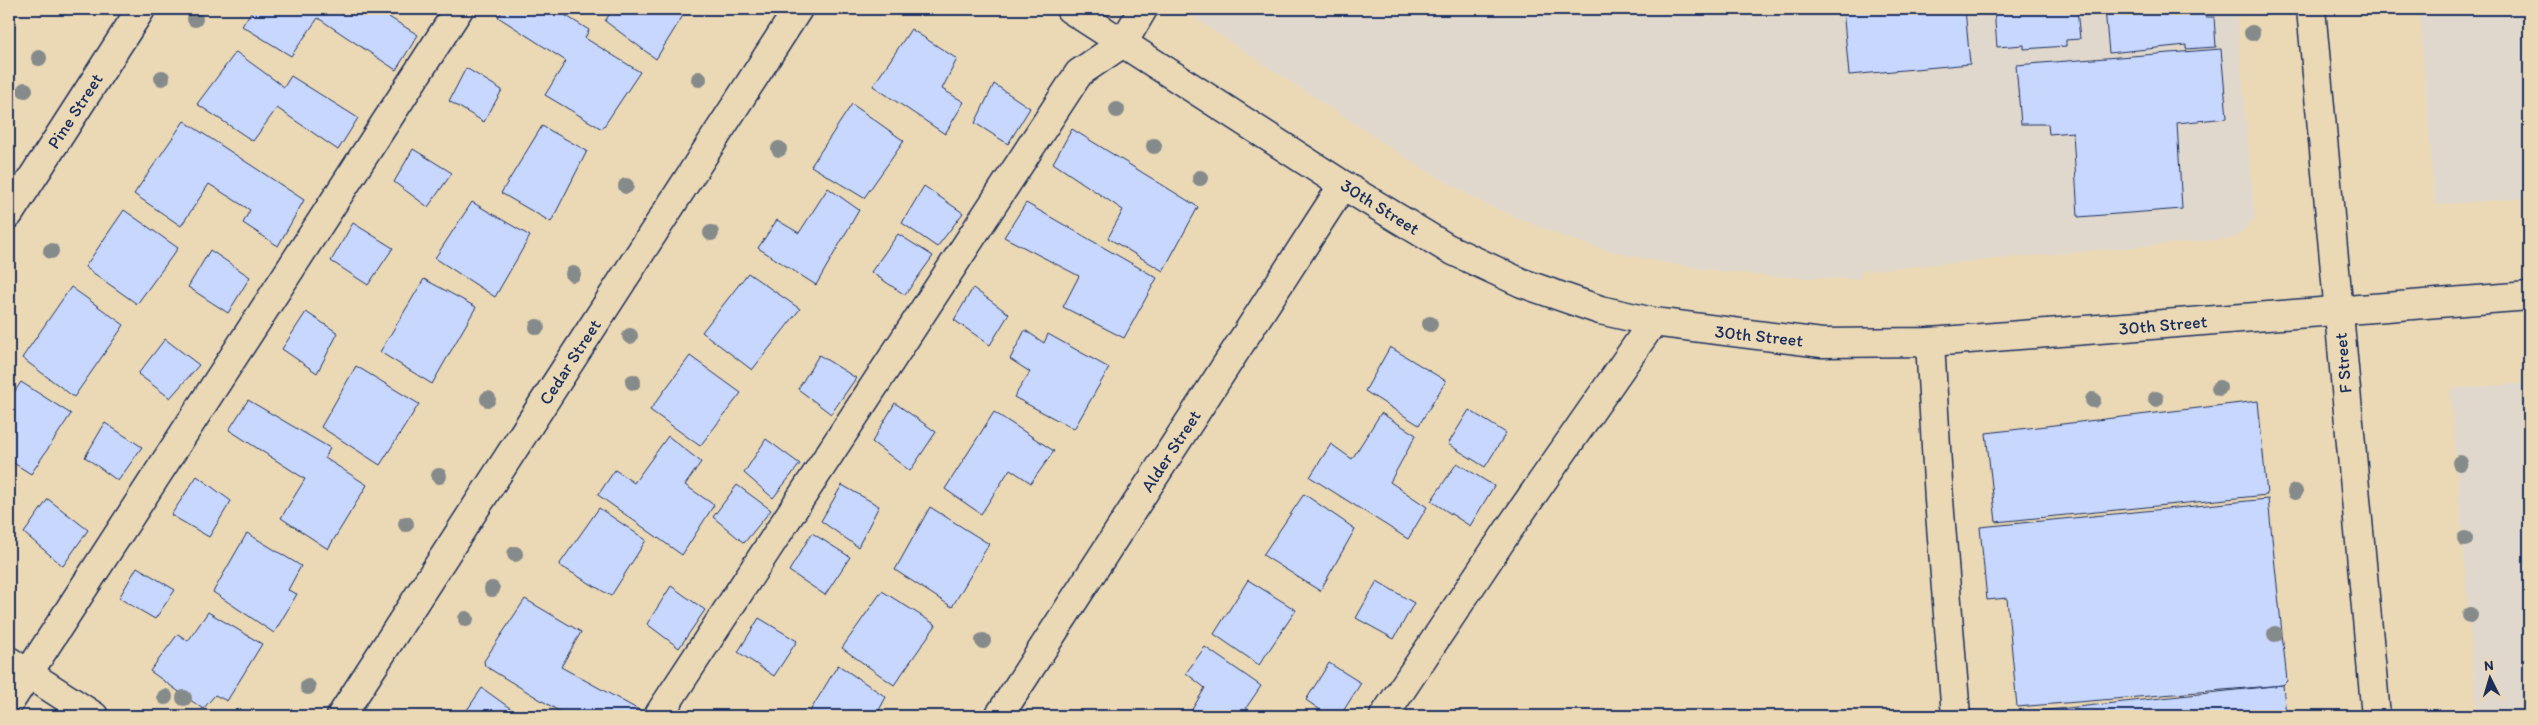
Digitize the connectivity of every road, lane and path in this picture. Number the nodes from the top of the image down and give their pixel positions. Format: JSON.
{"nodes":[{"id":1,"x":141,"y":9,"type":"edge"},
{"id":2,"x":459,"y":9,"type":"edge"},
{"id":3,"x":798,"y":9,"type":"edge"},
{"id":4,"x":1070,"y":9,"type":"edge"},
{"id":5,"x":1143,"y":9,"type":"edge"},
{"id":6,"x":2311,"y":9,"type":"edge"},
{"id":7,"x":1123,"y":43,"type":"junction"},
{"id":8,"x":1342,"y":185,"type":"junction"},
{"id":9,"x":9,"y":214,"type":"edge"},
{"id":10,"x":2529,"y":296,"type":"edge"},
{"id":11,"x":2338,"y":312,"type":"junction"},
{"id":12,"x":1653,"y":322,"type":"junction"},
{"id":13,"x":1930,"y":342,"type":"junction"},
{"id":14,"x":18,"y":667,"type":"edge"},
{"id":15,"x":9,"y":703,"type":"edge"},
{"id":16,"x":94,"y":716,"type":"edge"},
{"id":17,"x":341,"y":716,"type":"edge"},
{"id":18,"x":658,"y":716,"type":"edge"},
{"id":19,"x":999,"y":716,"type":"edge"},
{"id":20,"x":1384,"y":716,"type":"edge"},
{"id":21,"x":1956,"y":716,"type":"edge"},
{"id":22,"x":2376,"y":716,"type":"edge"}],
"edges":[{"from":1,"to":9,"type":"street","name":"Pine Street"},
{"from":2,"to":14,"type":"street"},
{"from":3,"to":17,"type":"street","name":"Cedar Street"},
{"from":4,"to":7,"type":"street","name":"30th Street"},
{"from":5,"to":7,"type":"street"},
{"from":6,"to":11,"type":"street","name":"F Street"},
{"from":7,"to":8,"type":"street","name":"30th Street"},
{"from":7,"to":18,"type":"street"},
{"from":8,"to":12,"type":"street","name":"30th Street"},
{"from":8,"to":19,"type":"street","name":"Alder Street"},
{"from":10,"to":11,"type":"street","name":"30th Street"},
{"from":11,"to":13,"type":"street","name":"30th Street"},
{"from":11,"to":22,"type":"street","name":"F Street"},
{"from":12,"to":13,"type":"street","name":"30th Street"},
{"from":12,"to":20,"type":"street"},
{"from":13,"to":21,"type":"street"},
{"from":14,"to":15,"type":"street"},
{"from":14,"to":16,"type":"street"}]}
